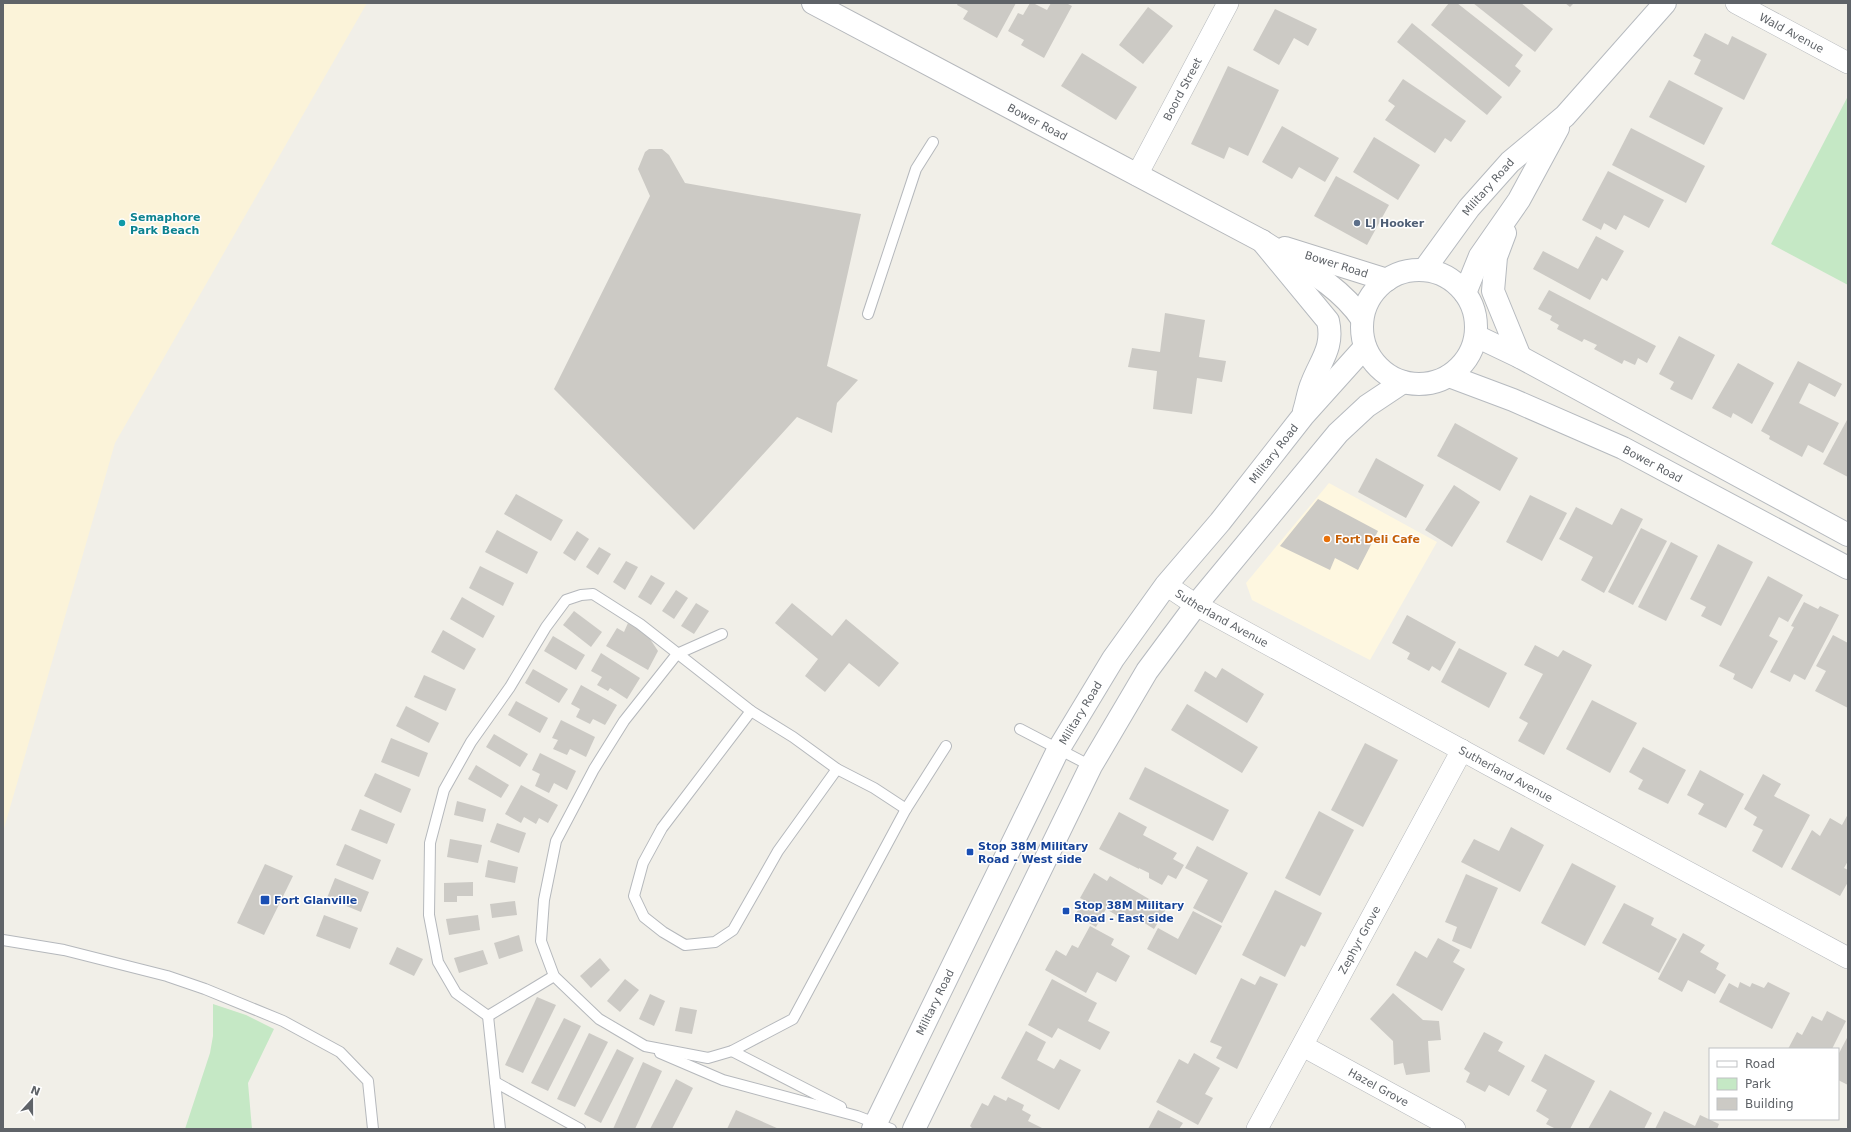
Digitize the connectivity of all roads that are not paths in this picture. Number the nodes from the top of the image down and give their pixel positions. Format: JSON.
{"nodes":[{"id":1,"x":813,"y":3,"type":"edge"},
{"id":2,"x":1228,"y":3,"type":"edge"},
{"id":3,"x":1665,"y":3,"type":"edge"},
{"id":4,"x":1736,"y":3,"type":"edge"},
{"id":5,"x":1848,"y":63,"type":"edge"},
{"id":6,"x":1564,"y":116,"type":"junction"},
{"id":7,"x":933,"y":142,"type":"dead end"},
{"id":8,"x":1137,"y":175,"type":"junction"},
{"id":9,"x":1519,"y":200,"type":"junction"},
{"id":10,"x":1262,"y":241,"type":"junction"},
{"id":11,"x":1424,"y":270,"type":"junction"},
{"id":12,"x":1387,"y":280,"type":"junction"},
{"id":13,"x":1465,"y":293,"type":"junction"},
{"id":14,"x":868,"y":314,"type":"dead end"},
{"id":15,"x":1362,"y":319,"type":"junction"},
{"id":16,"x":1476,"y":336,"type":"junction"},
{"id":17,"x":1365,"y":347,"type":"junction"},
{"id":18,"x":1520,"y":357,"type":"junction"},
{"id":19,"x":1449,"y":376,"type":"junction"},
{"id":20,"x":1403,"y":382,"type":"junction"},
{"id":21,"x":1303,"y":416,"type":"junction"},
{"id":22,"x":1848,"y":535,"type":"edge"},
{"id":23,"x":1848,"y":568,"type":"edge"},
{"id":24,"x":1166,"y":585,"type":"junction"},
{"id":25,"x":1196,"y":605,"type":"junction"},
{"id":26,"x":722,"y":634,"type":"dead end"},
{"id":27,"x":676,"y":654,"type":"junction"},
{"id":28,"x":751,"y":711,"type":"junction"},
{"id":29,"x":1020,"y":729,"type":"dead end"},
{"id":30,"x":946,"y":746,"type":"dead end"},
{"id":31,"x":1058,"y":750,"type":"junction"},
{"id":32,"x":1462,"y":750,"type":"junction"},
{"id":33,"x":1091,"y":766,"type":"junction"},
{"id":34,"x":836,"y":769,"type":"junction"},
{"id":35,"x":906,"y":809,"type":"junction"},
{"id":36,"x":3,"y":940,"type":"edge"},
{"id":37,"x":1848,"y":958,"type":"edge"},
{"id":38,"x":554,"y":976,"type":"junction"},
{"id":39,"x":488,"y":1016,"type":"junction"},
{"id":40,"x":645,"y":1046,"type":"junction"},
{"id":41,"x":1303,"y":1046,"type":"junction"},
{"id":42,"x":732,"y":1051,"type":"junction"},
{"id":43,"x":495,"y":1082,"type":"junction"},
{"id":44,"x":875,"y":1124,"type":"edge"},
{"id":45,"x":373,"y":1129,"type":"edge"},
{"id":46,"x":500,"y":1129,"type":"edge"},
{"id":47,"x":580,"y":1129,"type":"edge"},
{"id":48,"x":914,"y":1129,"type":"edge"},
{"id":49,"x":1257,"y":1129,"type":"edge"},
{"id":50,"x":1455,"y":1129,"type":"edge"}],
"edges":[{"from":1,"to":8,"type":"main road","name":"Bower Road"},
{"from":2,"to":8,"type":"street","name":"Boord Street"},
{"from":3,"to":6,"type":"main road","name":"Military Road"},
{"from":4,"to":5,"type":"street","name":"Wald Avenue"},
{"from":6,"to":9,"type":"main road","name":"Military Road"},
{"from":6,"to":11,"type":"main road","name":"Military Road"},
{"from":7,"to":14,"type":"lane"},
{"from":8,"to":10,"type":"main road","name":"Bower Road"},
{"from":9,"to":13,"type":"main road","name":"Military Road"},
{"from":9,"to":18,"type":"main road"},
{"from":10,"to":12,"type":"main road","name":"Bower Road"},
{"from":10,"to":15,"type":"main road","name":"Bower Road"},
{"from":10,"to":21,"type":"main road"},
{"from":11,"to":12,"type":"main road"},
{"from":11,"to":13,"type":"main road"},
{"from":12,"to":15,"type":"main road"},
{"from":13,"to":16,"type":"main road"},
{"from":15,"to":17,"type":"main road"},
{"from":16,"to":18,"type":"main road"},
{"from":16,"to":19,"type":"main road"},
{"from":17,"to":20,"type":"main road"},
{"from":17,"to":21,"type":"main road","name":"Military Road"},
{"from":18,"to":22,"type":"main road"},
{"from":19,"to":20,"type":"main road"},
{"from":19,"to":23,"type":"main road","name":"Bower Road"},
{"from":20,"to":25,"type":"main road"},
{"from":21,"to":24,"type":"main road","name":"Military Road"},
{"from":24,"to":25,"type":"street","name":"Sutherland Avenue"},
{"from":24,"to":31,"type":"main road","name":"Military Road"},
{"from":25,"to":32,"type":"street","name":"Sutherland Avenue"},
{"from":25,"to":33,"type":"main road"},
{"from":26,"to":27,"type":"lane"},
{"from":27,"to":28,"type":"lane"},
{"from":27,"to":38,"type":"lane"},
{"from":27,"to":39,"type":"lane"},
{"from":28,"to":34,"type":"lane"},
{"from":28,"to":34,"type":"lane"},
{"from":29,"to":31,"type":"lane"},
{"from":30,"to":35,"type":"lane"},
{"from":31,"to":33,"type":"lane"},
{"from":31,"to":44,"type":"main road","name":"Military Road"},
{"from":32,"to":37,"type":"street","name":"Sutherland Avenue"},
{"from":32,"to":41,"type":"street","name":"Zephyr Grove"},
{"from":33,"to":48,"type":"main road"},
{"from":34,"to":35,"type":"lane"},
{"from":35,"to":42,"type":"lane"},
{"from":36,"to":45,"type":"lane"},
{"from":38,"to":39,"type":"lane"},
{"from":38,"to":40,"type":"lane"},
{"from":39,"to":43,"type":"lane"},
{"from":40,"to":42,"type":"lane"},
{"from":40,"to":44,"type":"lane"},
{"from":41,"to":49,"type":"street","name":"Zephyr Grove"},
{"from":41,"to":50,"type":"street","name":"Hazel Grove"},
{"from":42,"to":44,"type":"lane"},
{"from":43,"to":46,"type":"lane"},
{"from":43,"to":47,"type":"lane"}]}
